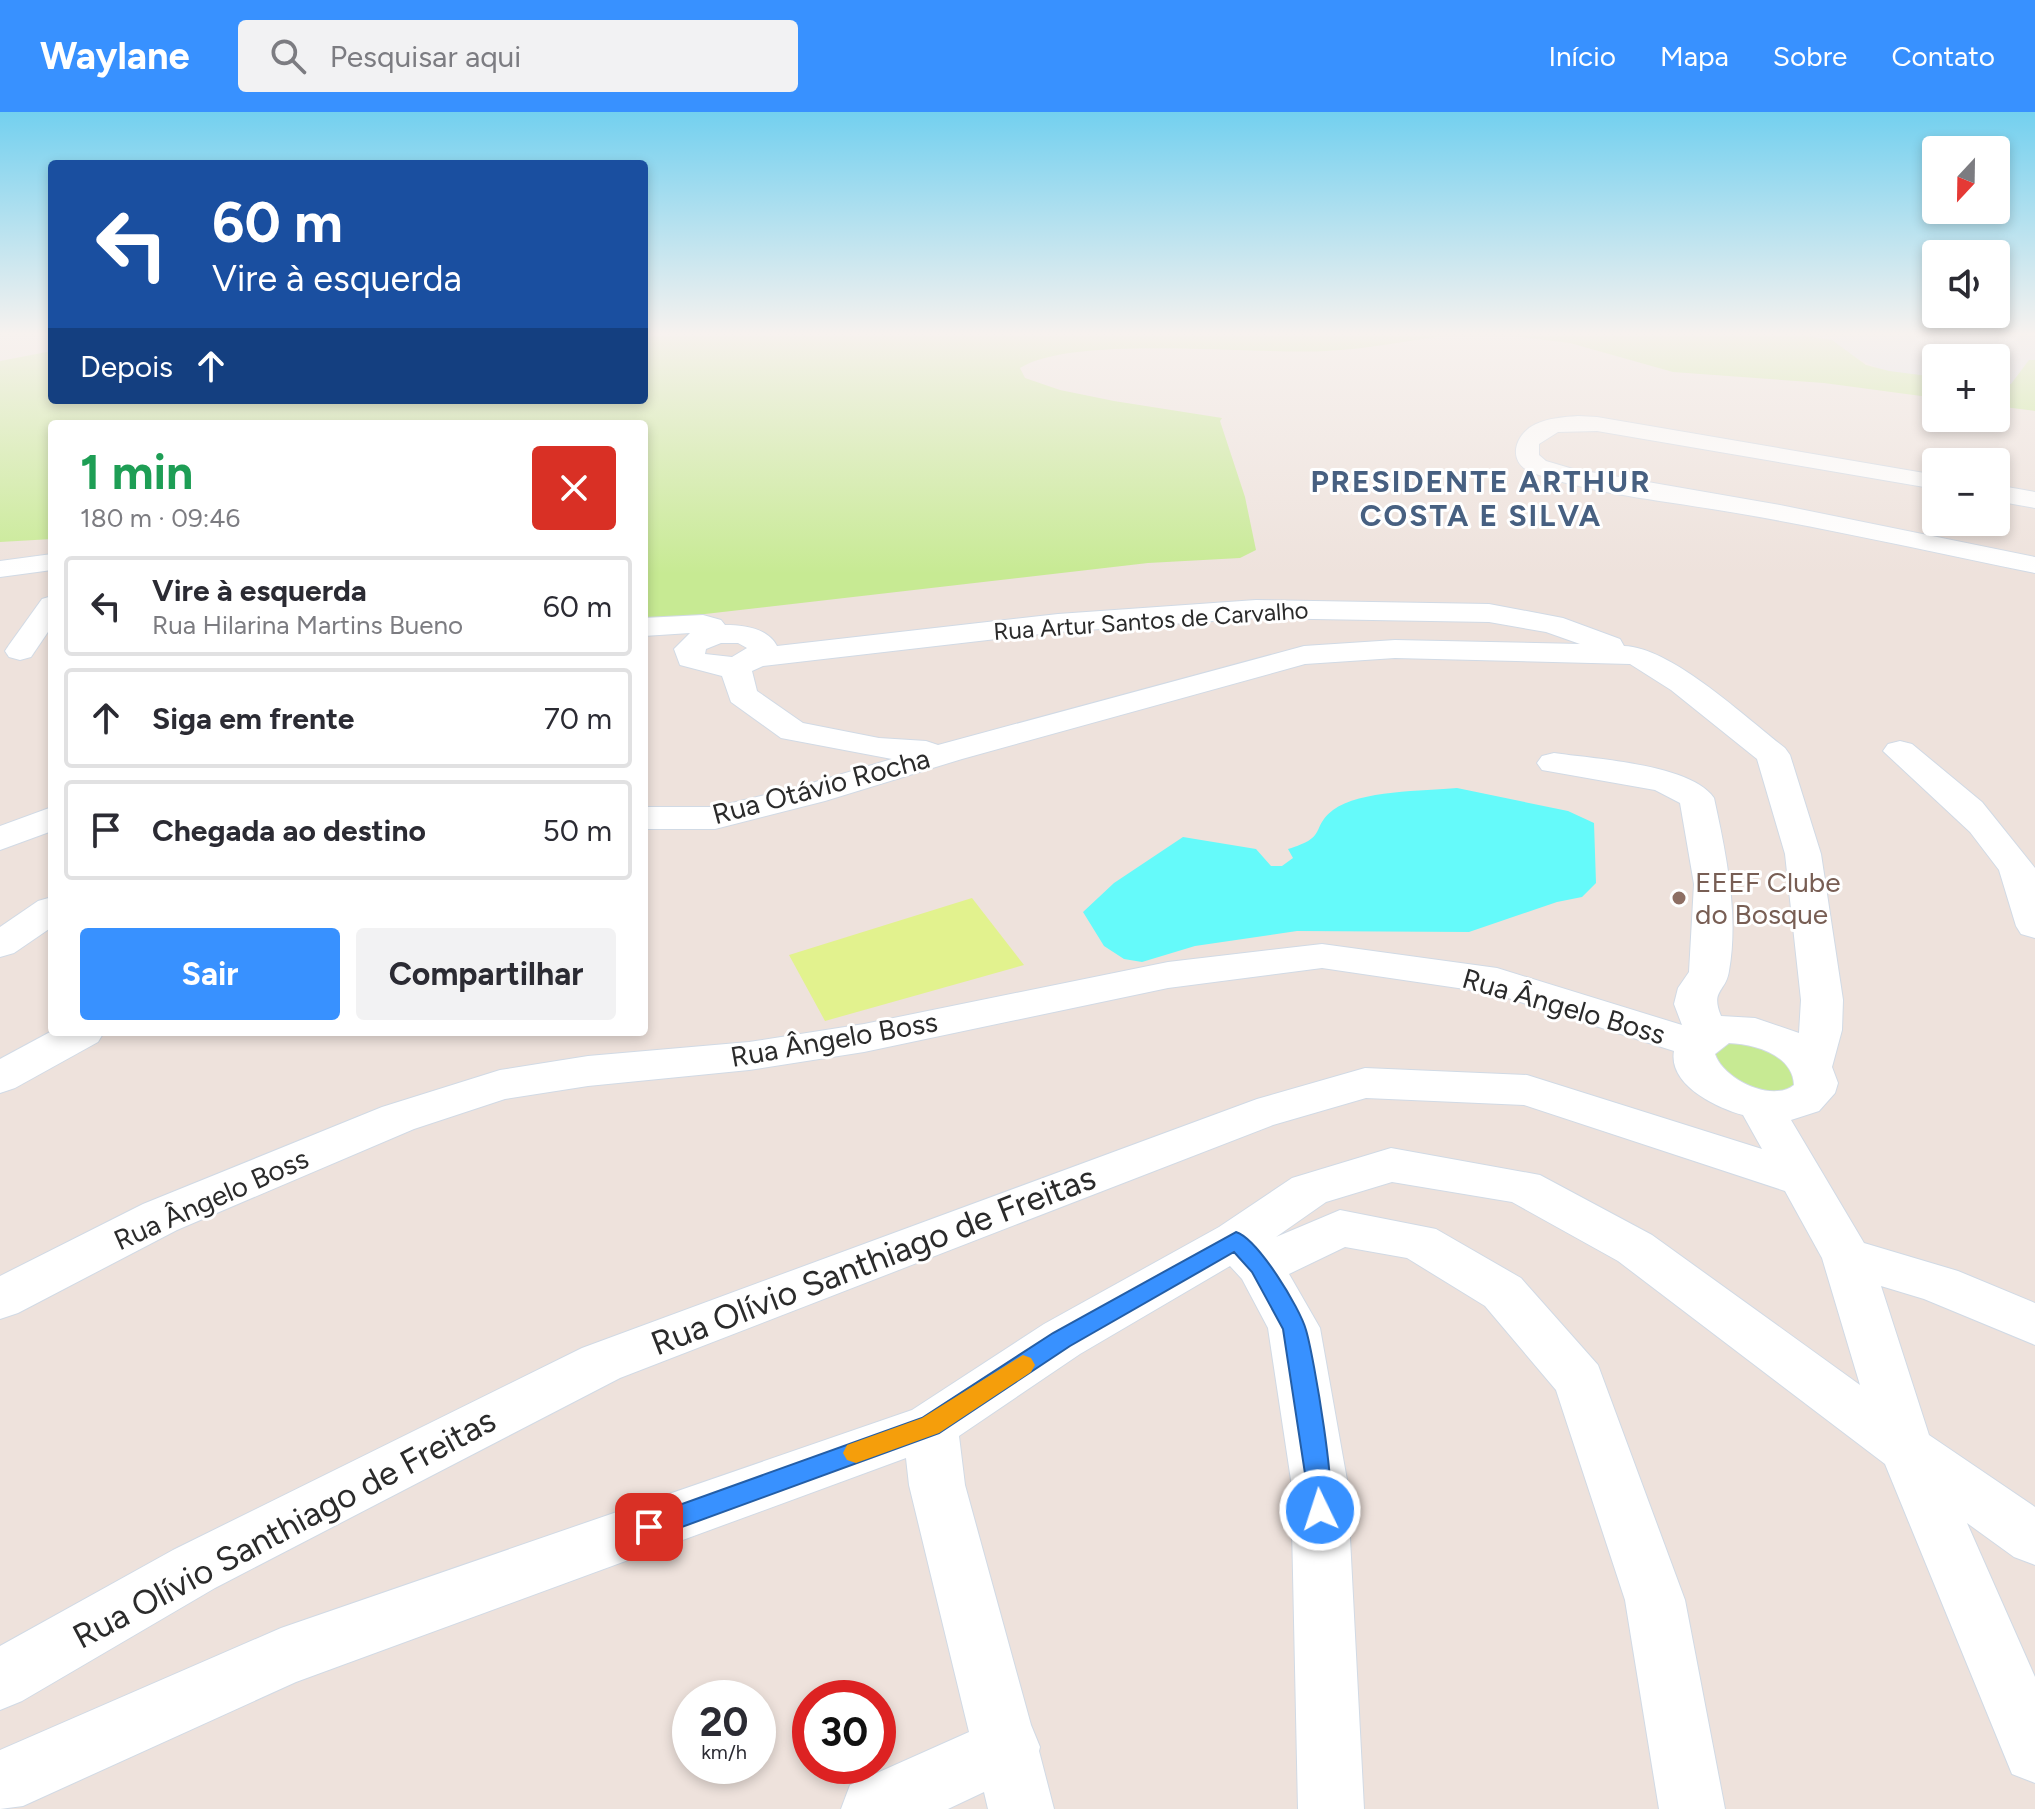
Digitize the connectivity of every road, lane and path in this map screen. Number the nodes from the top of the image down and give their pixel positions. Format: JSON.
{"nodes":[{"id":1,"x":1922,"y":480,"type":"edge"},
{"id":2,"x":2010,"y":497,"type":"edge"},
{"id":3,"x":2032,"y":499,"type":"edge"},
{"id":4,"x":1975,"y":536,"type":"edge"},
{"id":5,"x":48,"y":563,"type":"edge"},
{"id":6,"x":2022,"y":563,"type":"edge"},
{"id":7,"x":0,"y":569,"type":"edge"},
{"id":8,"x":2035,"y":573,"type":"edge"},
{"id":9,"x":48,"y":609,"type":"edge"},
{"id":10,"x":648,"y":627,"type":"edge"},
{"id":11,"x":48,"y":650,"type":"edge"},
{"id":12,"x":10,"y":652,"type":"edge"},
{"id":13,"x":1637,"y":655,"type":"junction"},
{"id":14,"x":745,"y":662,"type":"junction"},
{"id":15,"x":1900,"y":751,"type":"dead end"},
{"id":16,"x":950,"y":752,"type":"junction"},
{"id":17,"x":1554,"y":763,"type":"dead end"},
{"id":18,"x":648,"y":818,"type":"edge"},
{"id":19,"x":48,"y":820,"type":"edge"},
{"id":20,"x":0,"y":839,"type":"edge"},
{"id":21,"x":48,"y":912,"type":"edge"},
{"id":22,"x":2035,"y":926,"type":"edge"},
{"id":23,"x":0,"y":945,"type":"edge"},
{"id":24,"x":76,"y":1036,"type":"edge"},
{"id":25,"x":1714,"y":1036,"type":"junction"},
{"id":26,"x":1812,"y":1065,"type":"junction"},
{"id":27,"x":0,"y":1078,"type":"edge"},
{"id":28,"x":1760,"y":1105,"type":"junction"},
{"id":29,"x":1799,"y":1178,"type":"junction"},
{"id":30,"x":1248,"y":1253,"type":"junction"},
{"id":31,"x":1847,"y":1257,"type":"junction"},
{"id":32,"x":0,"y":1299,"type":"edge"},
{"id":33,"x":2035,"y":1325,"type":"edge"},
{"id":34,"x":931,"y":1426,"type":"junction"},
{"id":35,"x":1906,"y":1449,"type":"junction"},
{"id":36,"x":2035,"y":1539,"type":"edge"},
{"id":37,"x":0,"y":1680,"type":"edge"},
{"id":38,"x":1008,"y":1747,"type":"junction"},
{"id":39,"x":2035,"y":1751,"type":"edge"},
{"id":40,"x":0,"y":1783,"type":"edge"},
{"id":41,"x":874,"y":1809,"type":"edge"},
{"id":42,"x":1021,"y":1809,"type":"edge"},
{"id":43,"x":1331,"y":1809,"type":"edge"},
{"id":44,"x":1692,"y":1809,"type":"edge"}],
"edges":[{"from":1,"to":6,"type":"street"},
{"from":2,"to":3,"type":"street"},
{"from":4,"to":6,"type":"street"},
{"from":5,"to":7,"type":"street"},
{"from":6,"to":8,"type":"street"},
{"from":9,"to":12,"type":"street"},
{"from":10,"to":14,"type":"street"},
{"from":11,"to":12,"type":"street"},
{"from":13,"to":14,"type":"street","name":"Rua Artur Santos de Carvalho"},
{"from":13,"to":16,"type":"street","name":"Rua Otávio Rocha"},
{"from":13,"to":26,"type":"street","name":"Rua Artur Santos de Carvalho"},
{"from":14,"to":16,"type":"street"},
{"from":15,"to":22,"type":"street"},
{"from":16,"to":18,"type":"street","name":"Rua Otávio Rocha"},
{"from":17,"to":25,"type":"street"},
{"from":19,"to":20,"type":"street"},
{"from":21,"to":23,"type":"street"},
{"from":24,"to":27,"type":"street"},
{"from":25,"to":26,"type":"street","name":"Rua Ângelo Boss"},
{"from":25,"to":28,"type":"street"},
{"from":25,"to":32,"type":"street","name":"Rua Ângelo Boss"},
{"from":26,"to":28,"type":"street","name":"Rua Artur Santos de Carvalho"},
{"from":28,"to":29,"type":"street"},
{"from":29,"to":31,"type":"street"},
{"from":29,"to":37,"type":"street","name":"Rua Olívio Santhiago de Freitas"},
{"from":30,"to":34,"type":"street"},
{"from":30,"to":35,"type":"street"},
{"from":30,"to":43,"type":"street"},
{"from":30,"to":44,"type":"street"},
{"from":31,"to":33,"type":"street"},
{"from":31,"to":35,"type":"street"},
{"from":34,"to":38,"type":"street"},
{"from":34,"to":40,"type":"street"},
{"from":35,"to":36,"type":"street"},
{"from":35,"to":39,"type":"street"},
{"from":38,"to":41,"type":"street"},
{"from":38,"to":42,"type":"street"}]}
